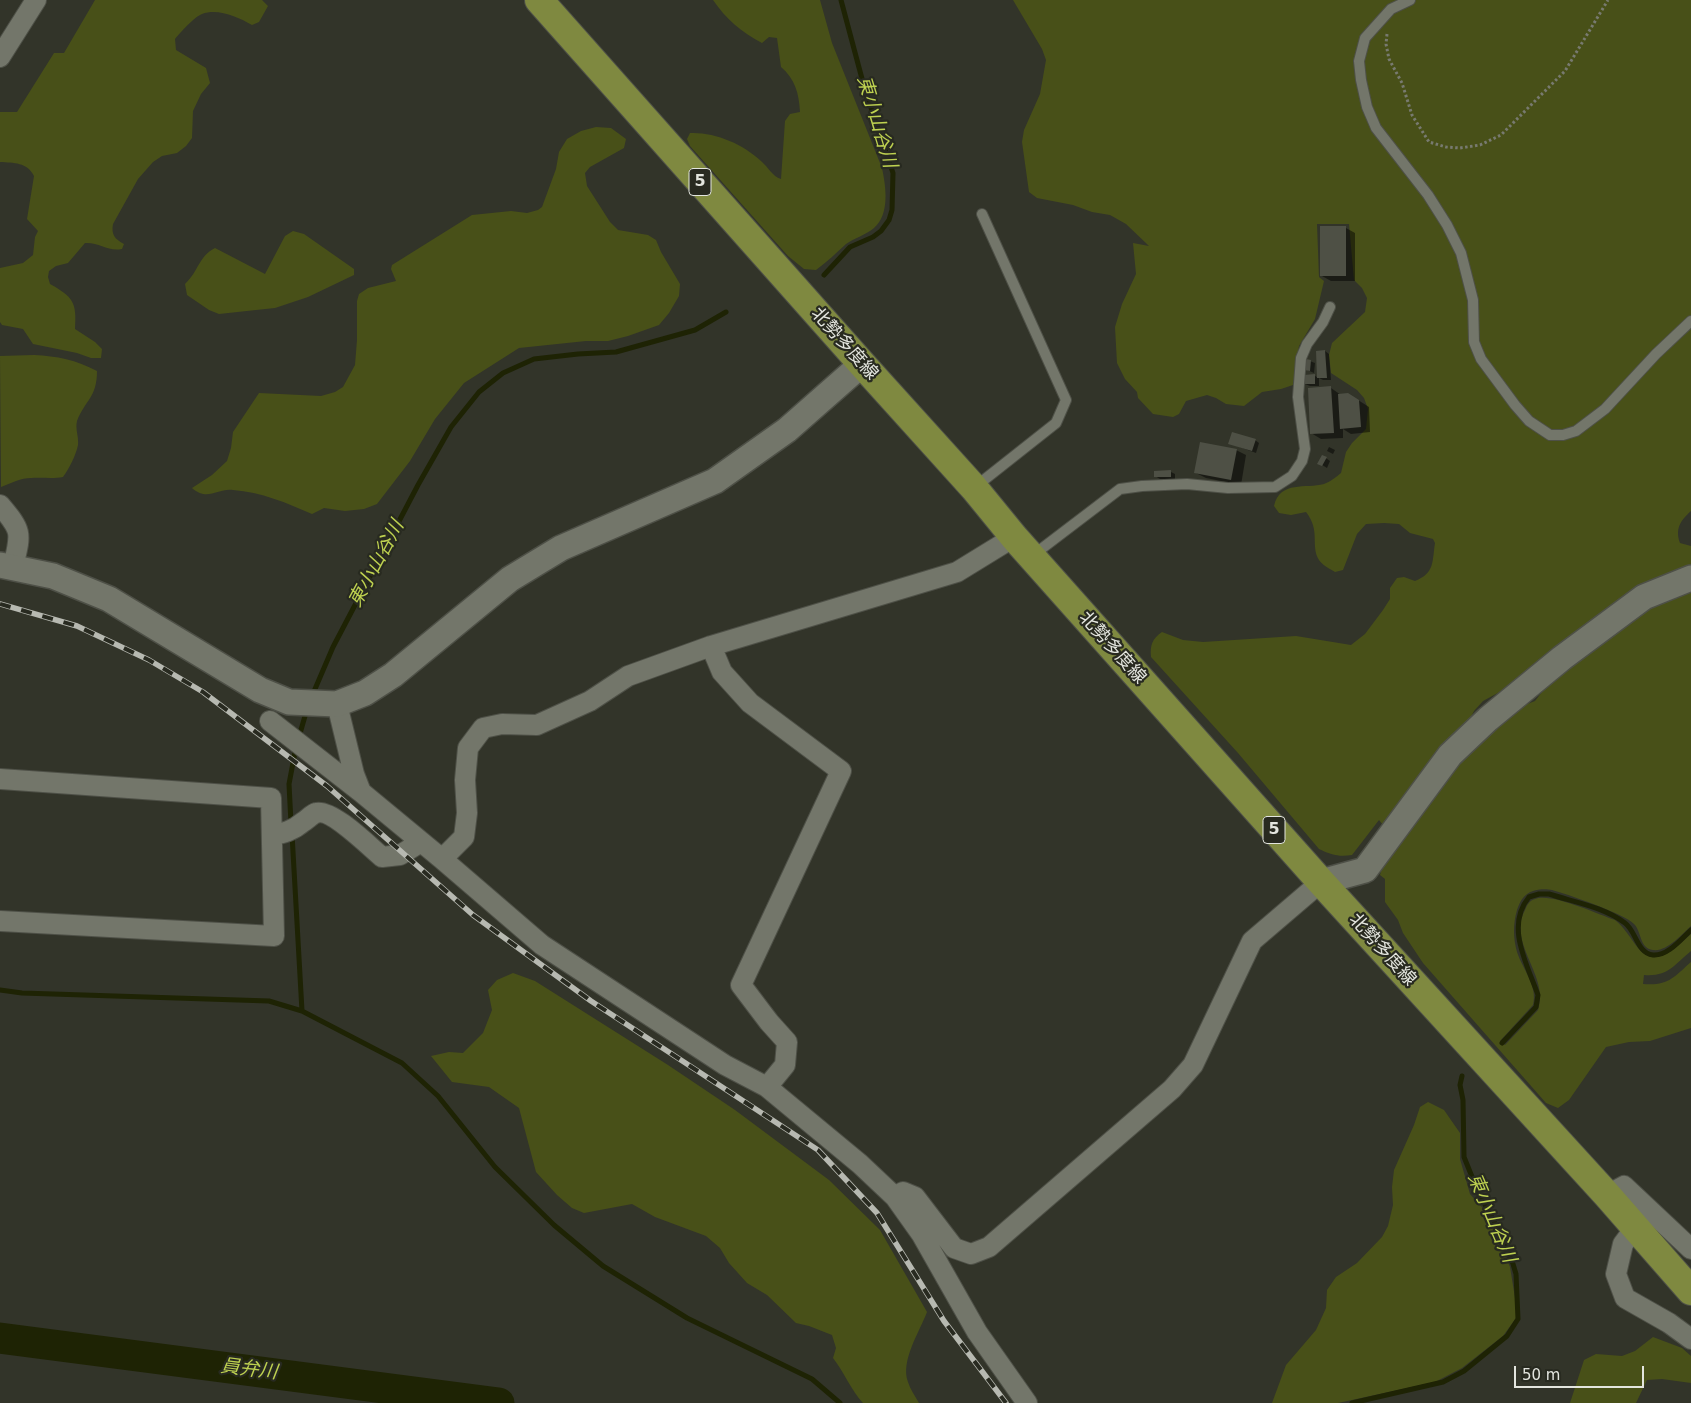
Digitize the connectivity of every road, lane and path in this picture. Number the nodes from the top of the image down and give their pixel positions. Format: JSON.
{"nodes":[{"id":1,"x":36,"y":0,"type":"edge"},
{"id":2,"x":539,"y":0,"type":"edge"},
{"id":3,"x":1410,"y":0,"type":"edge"},
{"id":4,"x":1608,"y":0,"type":"edge"},
{"id":5,"x":1391,"y":9,"type":"junction"},
{"id":6,"x":1,"y":53,"type":"edge"},
{"id":7,"x":982,"y":214,"type":"dead end"},
{"id":8,"x":1330,"y":307,"type":"dead end"},
{"id":9,"x":1691,"y":321,"type":"edge"},
{"id":10,"x":862,"y":364,"type":"junction"},
{"id":11,"x":974,"y":488,"type":"junction"},
{"id":12,"x":0,"y":505,"type":"edge"},
{"id":13,"x":1022,"y":547,"type":"junction"},
{"id":14,"x":7,"y":557,"type":"edge"},
{"id":15,"x":1691,"y":578,"type":"edge"},
{"id":16,"x":711,"y":646,"type":"junction"},
{"id":17,"x":329,"y":704,"type":"junction"},
{"id":18,"x":278,"y":727,"type":"dead end"},
{"id":19,"x":0,"y":779,"type":"edge"},
{"id":20,"x":360,"y":792,"type":"junction"},
{"id":21,"x":275,"y":834,"type":"junction"},
{"id":22,"x":421,"y":842,"type":"junction"},
{"id":23,"x":442,"y":859,"type":"junction"},
{"id":24,"x":1320,"y":882,"type":"junction"},
{"id":25,"x":0,"y":921,"type":"edge"},
{"id":26,"x":767,"y":1087,"type":"junction"},
{"id":27,"x":1607,"y":1195,"type":"junction"},
{"id":28,"x":895,"y":1197,"type":"junction"},
{"id":29,"x":1635,"y":1228,"type":"junction"},
{"id":30,"x":1691,"y":1249,"type":"edge"},
{"id":31,"x":1691,"y":1291,"type":"edge"},
{"id":32,"x":1691,"y":1339,"type":"edge"},
{"id":33,"x":1027,"y":1403,"type":"edge"}],
"edges":[{"from":1,"to":6,"type":"street"},
{"from":2,"to":10,"type":"main road","name":"北勢多度線","number":"5"},
{"from":3,"to":5,"type":"lane"},
{"from":4,"to":5,"type":"path"},
{"from":5,"to":9,"type":"lane"},
{"from":7,"to":11,"type":"lane"},
{"from":8,"to":13,"type":"lane"},
{"from":10,"to":11,"type":"main road","name":"北勢多度線","number":"5"},
{"from":10,"to":17,"type":"street"},
{"from":11,"to":13,"type":"main road","name":"北勢多度線","number":"5"},
{"from":12,"to":14,"type":"street"},
{"from":13,"to":16,"type":"street"},
{"from":13,"to":24,"type":"main road","name":"北勢多度線","number":"5"},
{"from":14,"to":17,"type":"street"},
{"from":15,"to":24,"type":"street"},
{"from":16,"to":23,"type":"street"},
{"from":16,"to":26,"type":"street"},
{"from":17,"to":20,"type":"street"},
{"from":18,"to":20,"type":"street"},
{"from":19,"to":21,"type":"street"},
{"from":20,"to":22,"type":"street"},
{"from":21,"to":22,"type":"street"},
{"from":21,"to":25,"type":"street"},
{"from":22,"to":23,"type":"street"},
{"from":23,"to":26,"type":"street"},
{"from":24,"to":27,"type":"main road","name":"北勢多度線","number":"5"},
{"from":24,"to":28,"type":"street"},
{"from":26,"to":28,"type":"street"},
{"from":27,"to":29,"type":"main road","name":"北勢多度線","number":"5"},
{"from":27,"to":30,"type":"street"},
{"from":28,"to":33,"type":"street"},
{"from":29,"to":31,"type":"main road","name":"北勢多度線","number":"5"},
{"from":29,"to":32,"type":"street"}]}
